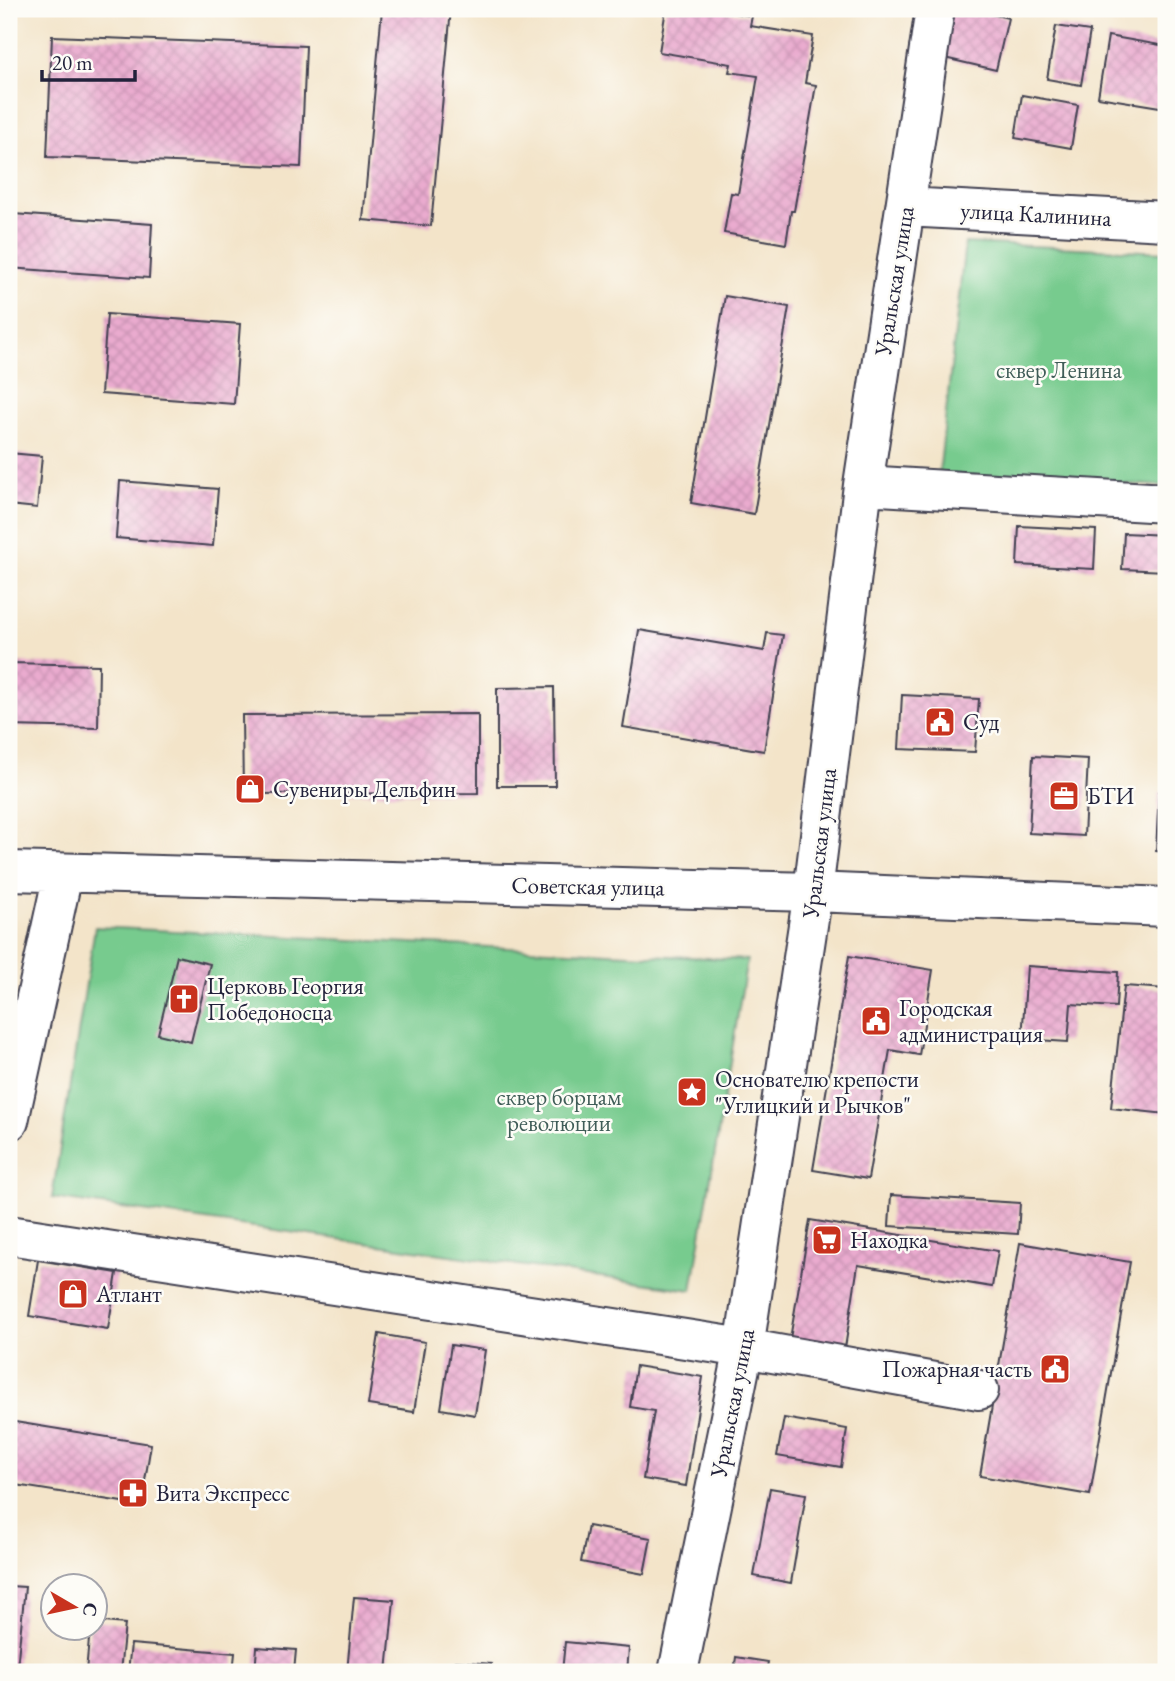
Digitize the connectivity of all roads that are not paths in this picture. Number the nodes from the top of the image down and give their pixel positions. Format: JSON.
{"nodes":[{"id":1,"x":935,"y":9,"type":"edge"},
{"id":2,"x":905,"y":206,"type":"junction"},
{"id":3,"x":1166,"y":221,"type":"edge"},
{"id":4,"x":863,"y":485,"type":"junction"},
{"id":5,"x":1166,"y":503,"type":"edge"},
{"id":6,"x":9,"y":871,"type":"edge"},
{"id":7,"x":63,"y":874,"type":"junction"},
{"id":8,"x":813,"y":892,"type":"junction"},
{"id":9,"x":1166,"y":907,"type":"edge"},
{"id":10,"x":9,"y":1121,"type":"edge"},
{"id":11,"x":9,"y":1235,"type":"edge"},
{"id":12,"x":744,"y":1348,"type":"junction"},
{"id":13,"x":979,"y":1390,"type":"dead end"},
{"id":14,"x":678,"y":1672,"type":"edge"}],
"edges":[{"from":1,"to":2,"type":"street","name":"Уральская улица"},
{"from":2,"to":3,"type":"street","name":"улица Калинина"},
{"from":2,"to":4,"type":"street","name":"Уральская улица"},
{"from":4,"to":5,"type":"street"},
{"from":4,"to":8,"type":"street","name":"Уральская улица"},
{"from":6,"to":7,"type":"street","name":"Советская улица"},
{"from":7,"to":8,"type":"street","name":"Советская улица"},
{"from":7,"to":10,"type":"street"},
{"from":8,"to":9,"type":"street","name":"Советская улица"},
{"from":8,"to":12,"type":"street","name":"Уральская улица"},
{"from":11,"to":12,"type":"street"},
{"from":12,"to":13,"type":"street"},
{"from":12,"to":14,"type":"street","name":"Уральская улица"}]}
